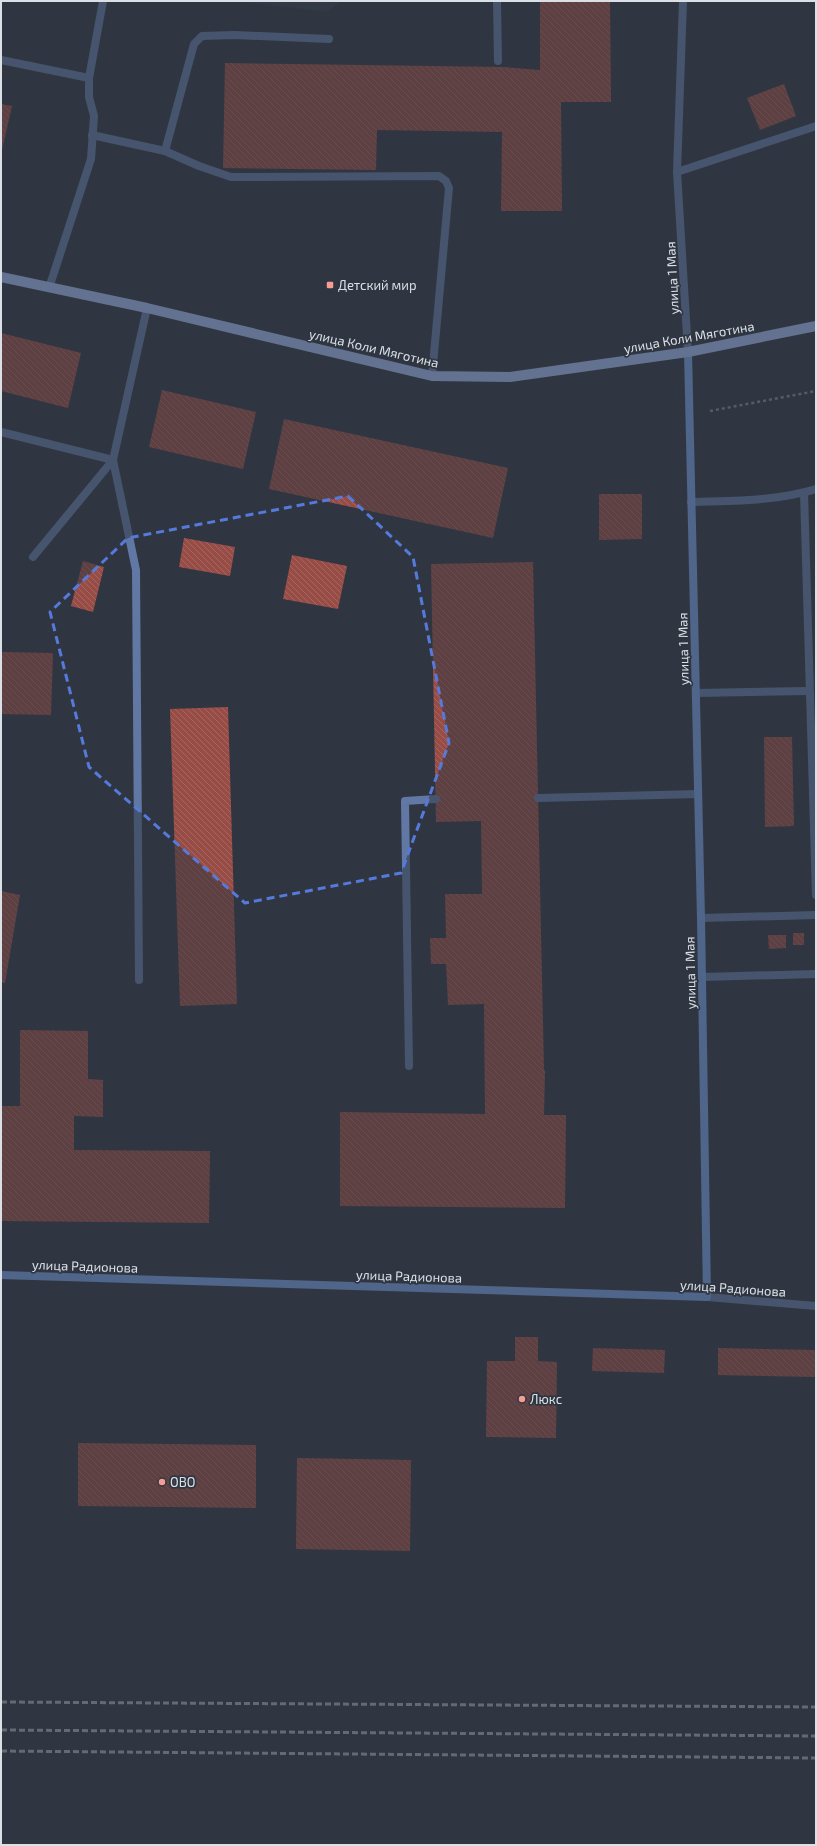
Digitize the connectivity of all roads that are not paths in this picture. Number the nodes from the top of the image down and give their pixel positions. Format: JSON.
{"nodes":[{"id":1,"x":103,"y":1,"type":"edge"},
{"id":2,"x":497,"y":1,"type":"edge"},
{"id":3,"x":683,"y":1,"type":"edge"},
{"id":4,"x":329,"y":39,"type":"dead end"},
{"id":5,"x":1,"y":60,"type":"edge"},
{"id":6,"x":498,"y":62,"type":"dead end"},
{"id":7,"x":89,"y":78,"type":"junction"},
{"id":8,"x":816,"y":126,"type":"edge"},
{"id":9,"x":92,"y":136,"type":"junction"},
{"id":10,"x":165,"y":151,"type":"junction"},
{"id":11,"x":677,"y":172,"type":"junction"},
{"id":12,"x":1,"y":277,"type":"edge"},
{"id":13,"x":49,"y":288,"type":"junction"},
{"id":14,"x":147,"y":308,"type":"junction"},
{"id":15,"x":816,"y":326,"type":"edge"},
{"id":16,"x":688,"y":352,"type":"junction"},
{"id":17,"x":432,"y":376,"type":"junction"},
{"id":18,"x":1,"y":432,"type":"edge"},
{"id":19,"x":113,"y":460,"type":"junction"},
{"id":20,"x":816,"y":489,"type":"edge"},
{"id":21,"x":804,"y":493,"type":"junction"},
{"id":22,"x":691,"y":502,"type":"junction"},
{"id":23,"x":33,"y":557,"type":"dead end"},
{"id":24,"x":809,"y":691,"type":"junction"},
{"id":25,"x":696,"y":693,"type":"junction"},
{"id":26,"x":698,"y":794,"type":"junction"},
{"id":27,"x":538,"y":798,"type":"dead end"},
{"id":28,"x":436,"y":799,"type":"dead end"},
{"id":29,"x":815,"y":817,"type":"edge"},
{"id":30,"x":816,"y":895,"type":"edge"},
{"id":31,"x":816,"y":915,"type":"edge"},
{"id":32,"x":701,"y":918,"type":"junction"},
{"id":33,"x":816,"y":974,"type":"edge"},
{"id":34,"x":702,"y":976,"type":"junction"},
{"id":35,"x":139,"y":980,"type":"dead end"},
{"id":36,"x":409,"y":1066,"type":"dead end"},
{"id":37,"x":1,"y":1275,"type":"edge"},
{"id":38,"x":707,"y":1297,"type":"junction"},
{"id":39,"x":816,"y":1306,"type":"edge"}],
"edges":[{"from":1,"to":7,"type":"street"},
{"from":2,"to":6,"type":"street"},
{"from":3,"to":11,"type":"street","name":"улица 1 Мая"},
{"from":4,"to":10,"type":"street"},
{"from":5,"to":7,"type":"street"},
{"from":7,"to":9,"type":"street"},
{"from":8,"to":11,"type":"street"},
{"from":9,"to":10,"type":"street"},
{"from":9,"to":13,"type":"street"},
{"from":10,"to":17,"type":"street"},
{"from":11,"to":16,"type":"street","name":"улица 1 Мая"},
{"from":12,"to":13,"type":"main road","name":"улица Коли Мяготина"},
{"from":13,"to":14,"type":"main road","name":"улица Коли Мяготина"},
{"from":14,"to":17,"type":"main road","name":"улица Коли Мяготина"},
{"from":14,"to":19,"type":"street"},
{"from":15,"to":16,"type":"main road","name":"улица Коли Мяготина"},
{"from":16,"to":17,"type":"main road","name":"улица Коли Мяготина"},
{"from":16,"to":22,"type":"street","name":"улица 1 Мая"},
{"from":18,"to":19,"type":"street"},
{"from":19,"to":23,"type":"street"},
{"from":19,"to":35,"type":"street"},
{"from":20,"to":21,"type":"street"},
{"from":21,"to":22,"type":"street"},
{"from":21,"to":24,"type":"street"},
{"from":22,"to":25,"type":"street","name":"улица 1 Мая"},
{"from":24,"to":25,"type":"street"},
{"from":24,"to":29,"type":"street"},
{"from":25,"to":26,"type":"street","name":"улица 1 Мая"},
{"from":26,"to":27,"type":"street"},
{"from":26,"to":32,"type":"street","name":"улица 1 Мая"},
{"from":28,"to":36,"type":"street"},
{"from":29,"to":30,"type":"street"},
{"from":31,"to":32,"type":"street"},
{"from":32,"to":34,"type":"street","name":"улица 1 Мая"},
{"from":33,"to":34,"type":"street"},
{"from":34,"to":38,"type":"street","name":"улица 1 Мая"},
{"from":37,"to":38,"type":"street","name":"улица Радионова"},
{"from":38,"to":39,"type":"street","name":"улица Радионова"}]}
